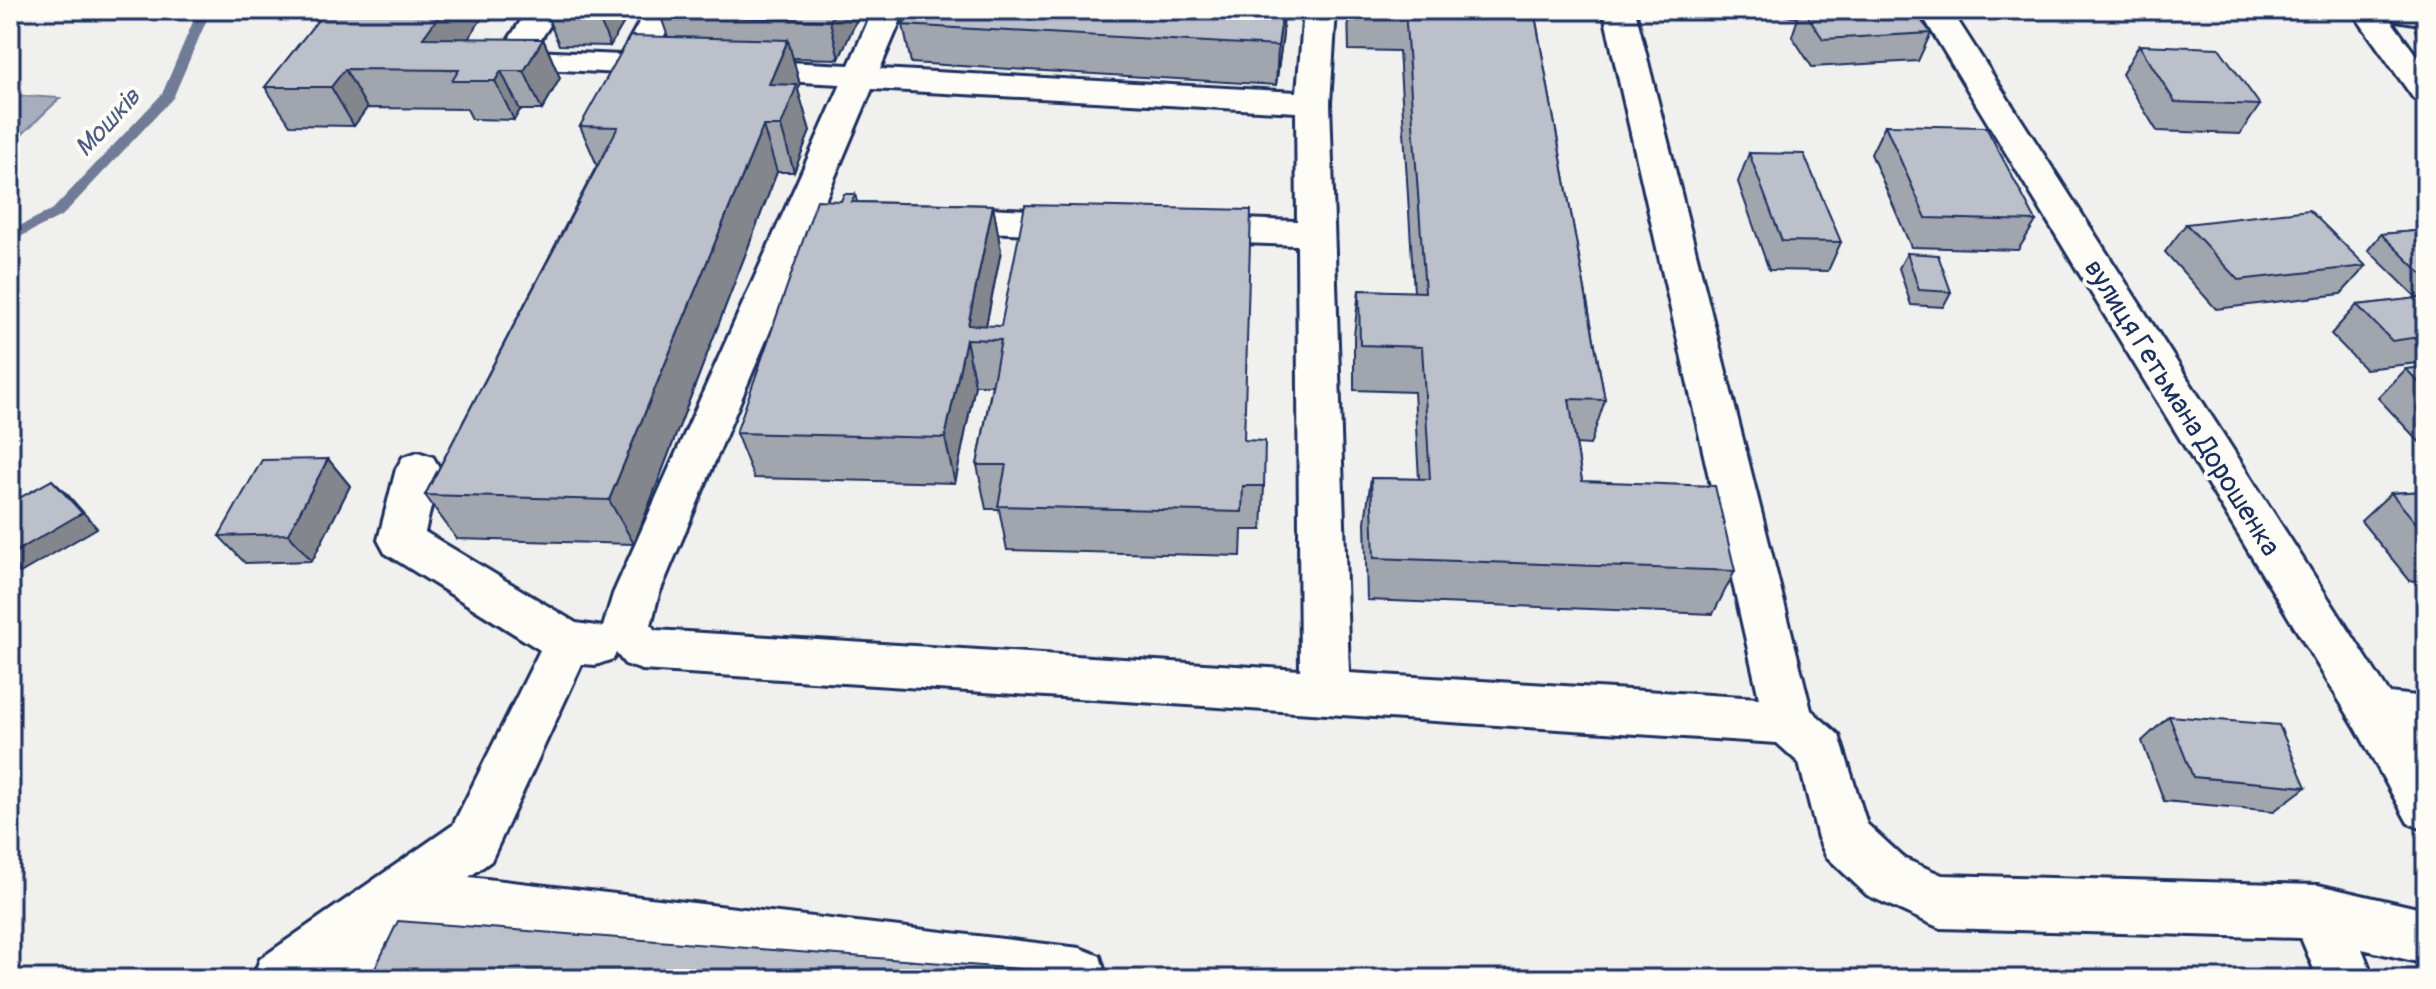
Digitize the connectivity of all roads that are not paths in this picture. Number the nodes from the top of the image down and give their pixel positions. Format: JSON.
{"nodes":[{"id":1,"x":544,"y":10,"type":"edge"},
{"id":2,"x":662,"y":10,"type":"edge"},
{"id":3,"x":889,"y":10,"type":"edge"},
{"id":4,"x":1320,"y":10,"type":"edge"},
{"id":5,"x":1619,"y":10,"type":"edge"},
{"id":6,"x":1935,"y":10,"type":"edge"},
{"id":7,"x":2367,"y":10,"type":"edge"},
{"id":8,"x":2390,"y":10,"type":"edge"},
{"id":9,"x":2426,"y":16,"type":"edge"},
{"id":10,"x":632,"y":65,"type":"junction"},
{"id":11,"x":861,"y":76,"type":"junction"},
{"id":12,"x":2426,"y":92,"type":"edge"},
{"id":13,"x":1313,"y":103,"type":"junction"},
{"id":14,"x":897,"y":216,"type":"edge"},
{"id":15,"x":1114,"y":226,"type":"edge"},
{"id":16,"x":1161,"y":228,"type":"edge"},
{"id":17,"x":1316,"y":234,"type":"junction"},
{"id":18,"x":418,"y":469,"type":"dead end"},
{"id":19,"x":568,"y":642,"type":"junction"},
{"id":20,"x":642,"y":650,"type":"junction"},
{"id":21,"x":1325,"y":693,"type":"junction"},
{"id":22,"x":2374,"y":713,"type":"junction"},
{"id":23,"x":2426,"y":719,"type":"edge"},
{"id":24,"x":1789,"y":722,"type":"junction"},
{"id":25,"x":2426,"y":806,"type":"edge"},
{"id":26,"x":398,"y":895,"type":"junction"},
{"id":27,"x":2318,"y":912,"type":"junction"},
{"id":28,"x":2426,"y":937,"type":"edge"},
{"id":29,"x":1090,"y":977,"type":"edge"},
{"id":30,"x":280,"y":979,"type":"edge"},
{"id":31,"x":357,"y":979,"type":"edge"},
{"id":32,"x":2346,"y":979,"type":"edge"}],
"edges":[{"from":1,"to":10,"type":"street"},
{"from":2,"to":10,"type":"street"},
{"from":3,"to":11,"type":"street"},
{"from":4,"to":13,"type":"street"},
{"from":5,"to":24,"type":"street"},
{"from":6,"to":22,"type":"street","name":"вулиця Гетьмана Дорошенка"},
{"from":7,"to":12,"type":"street"},
{"from":8,"to":9,"type":"street"},
{"from":10,"to":11,"type":"street"},
{"from":11,"to":13,"type":"street"},
{"from":11,"to":20,"type":"street"},
{"from":13,"to":17,"type":"street"},
{"from":14,"to":15,"type":"street"},
{"from":16,"to":17,"type":"street"},
{"from":17,"to":21,"type":"street"},
{"from":18,"to":19,"type":"street"},
{"from":19,"to":20,"type":"street"},
{"from":19,"to":26,"type":"street"},
{"from":20,"to":21,"type":"street"},
{"from":21,"to":24,"type":"street"},
{"from":22,"to":23,"type":"street"},
{"from":22,"to":25,"type":"street","name":"вулиця Гетьмана Дорошенка"},
{"from":24,"to":27,"type":"street"},
{"from":26,"to":29,"type":"street"},
{"from":26,"to":30,"type":"street"},
{"from":26,"to":31,"type":"street"},
{"from":27,"to":28,"type":"street"},
{"from":27,"to":32,"type":"street"}]}
